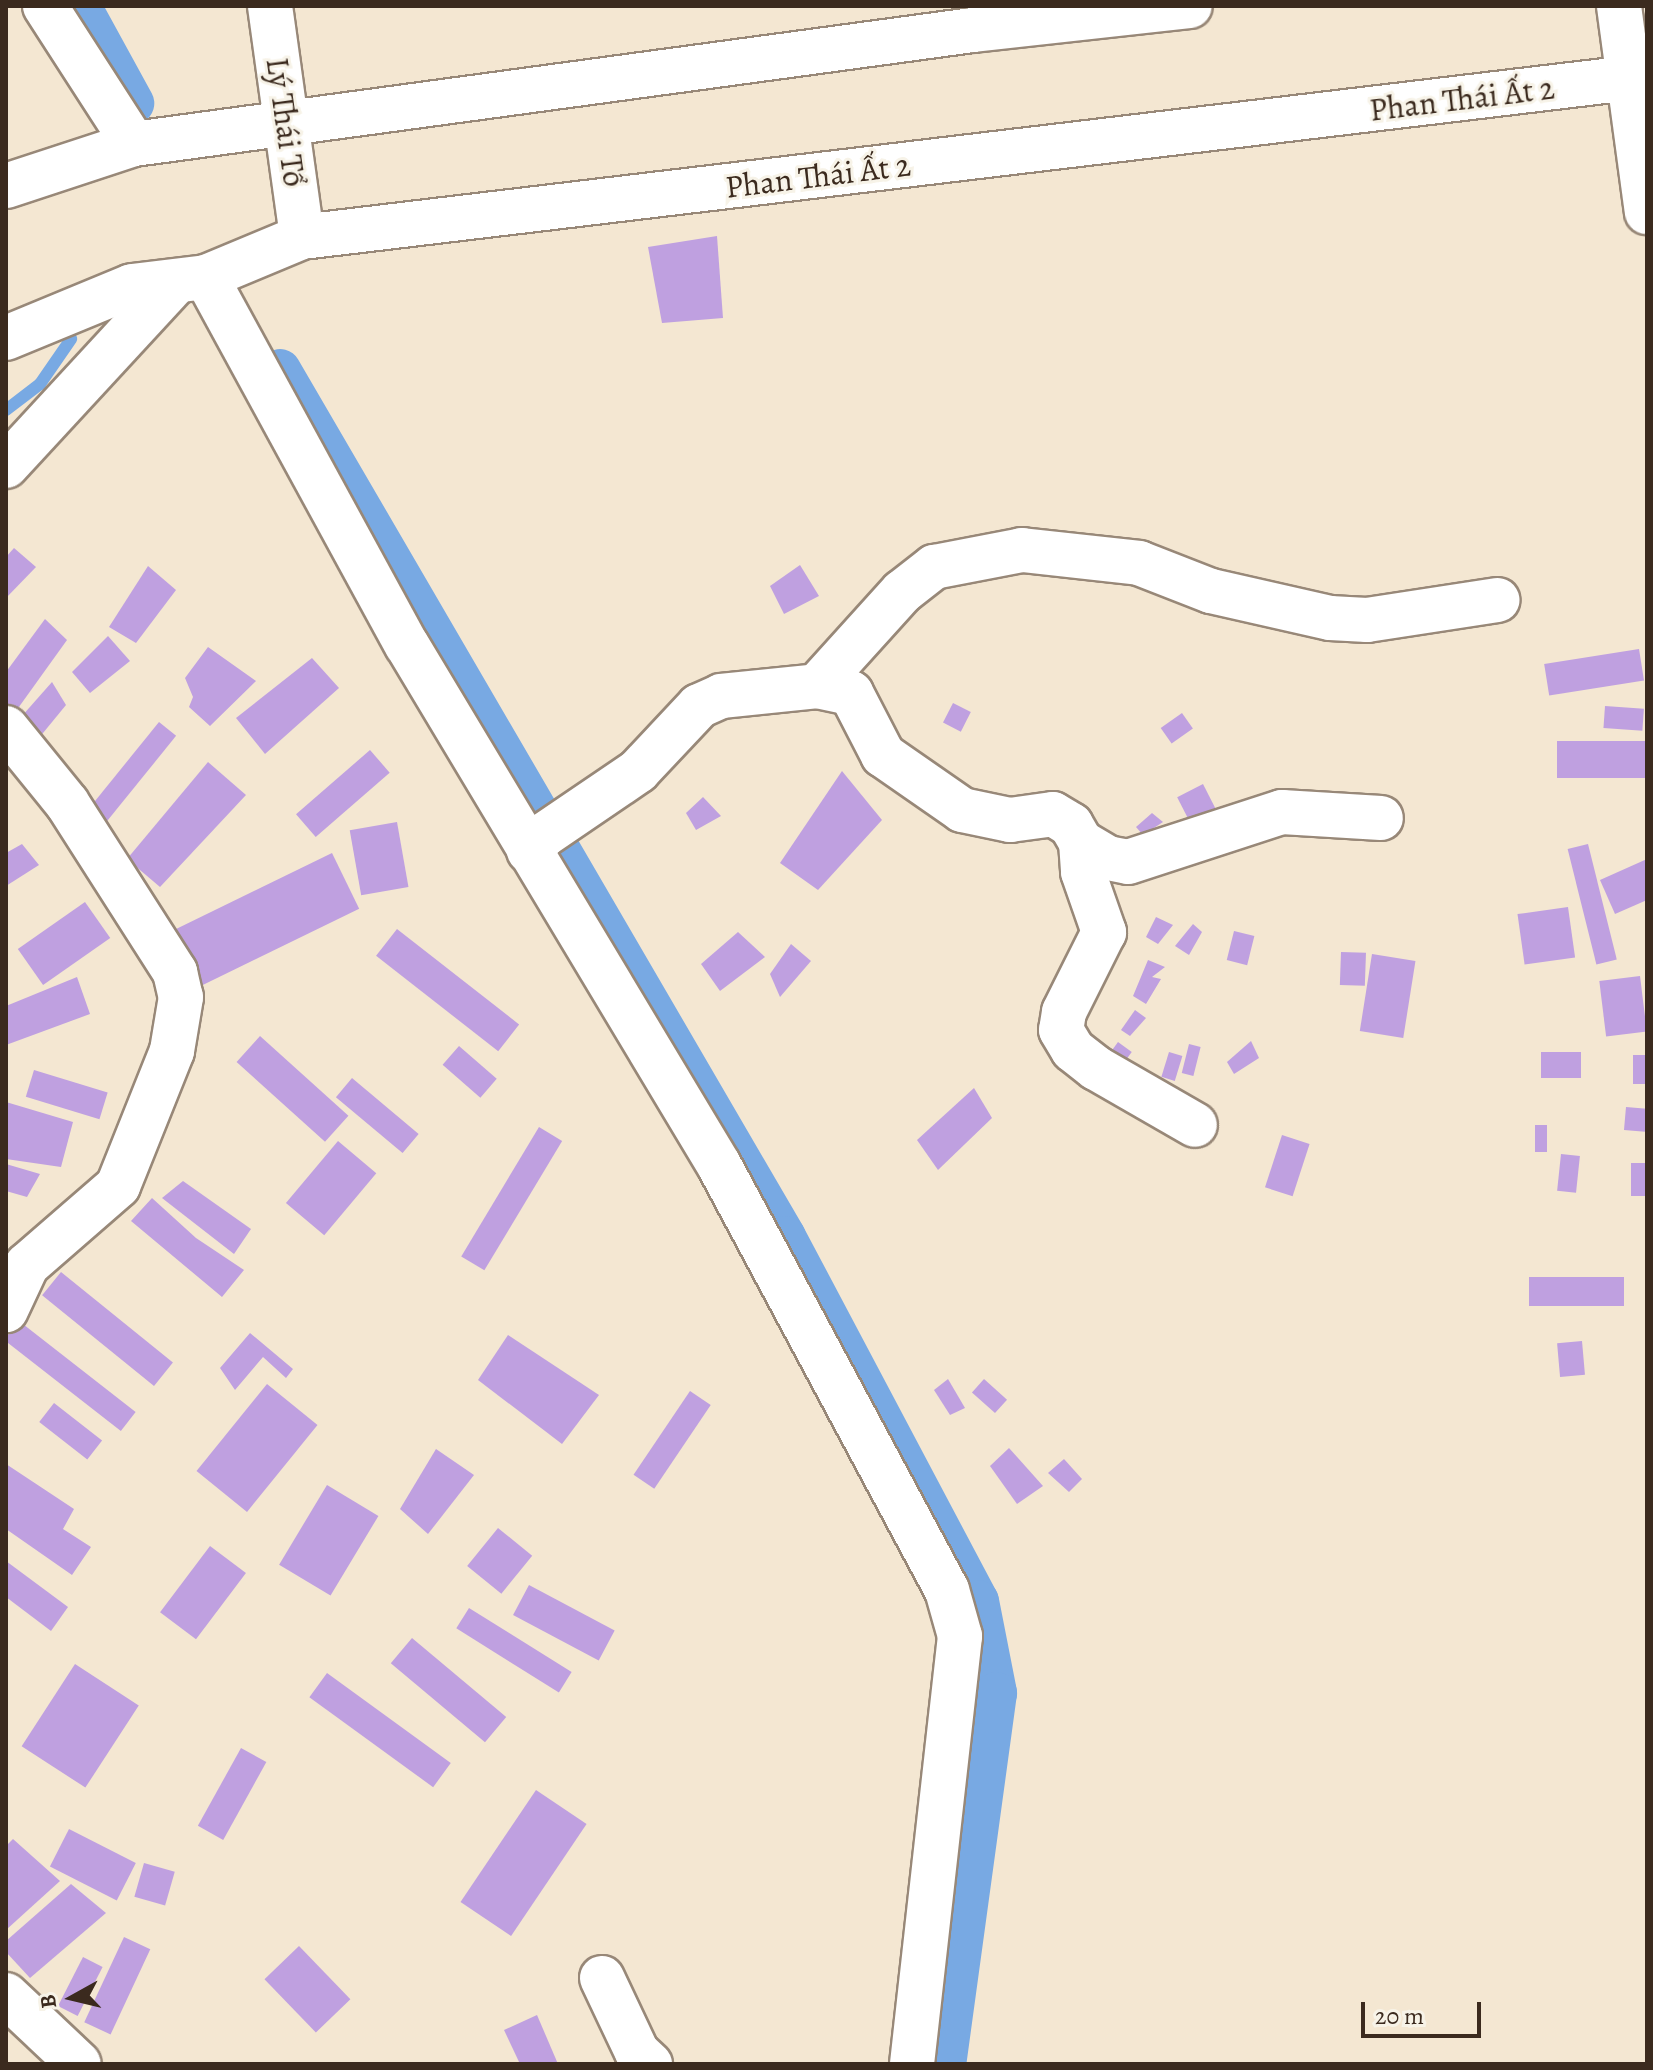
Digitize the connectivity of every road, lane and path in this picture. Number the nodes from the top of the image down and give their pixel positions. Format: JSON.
{"nodes":[{"id":1,"x":45,"y":6,"type":"edge"},
{"id":2,"x":270,"y":6,"type":"edge"},
{"id":3,"x":1190,"y":6,"type":"edge"},
{"id":4,"x":1619,"y":6,"type":"edge"},
{"id":5,"x":972,"y":18,"type":"edge"},
{"id":6,"x":918,"y":22,"type":"edge"},
{"id":7,"x":1638,"y":78,"type":"edge"},
{"id":8,"x":287,"y":127,"type":"junction"},
{"id":9,"x":134,"y":144,"type":"junction"},
{"id":10,"x":6,"y":186,"type":"edge"},
{"id":11,"x":1647,"y":212,"type":"edge"},
{"id":12,"x":302,"y":237,"type":"junction"},
{"id":13,"x":190,"y":281,"type":"junction"},
{"id":14,"x":6,"y":338,"type":"edge"},
{"id":15,"x":6,"y":466,"type":"edge"},
{"id":16,"x":1497,"y":600,"type":"dead end"},
{"id":17,"x":817,"y":686,"type":"junction"},
{"id":18,"x":6,"y":728,"type":"edge"},
{"id":19,"x":1381,"y":818,"type":"dead end"},
{"id":20,"x":550,"y":833,"type":"junction"},
{"id":21,"x":1081,"y":842,"type":"junction"},
{"id":22,"x":1195,"y":1125,"type":"dead end"},
{"id":23,"x":6,"y":1310,"type":"edge"},
{"id":24,"x":602,"y":1978,"type":"dead end"},
{"id":25,"x":6,"y":1995,"type":"edge"},
{"id":26,"x":79,"y":2064,"type":"edge"},
{"id":27,"x":650,"y":2064,"type":"edge"},
{"id":28,"x":912,"y":2064,"type":"edge"}],
"edges":[{"from":1,"to":9,"type":"street"},
{"from":2,"to":8,"type":"street","name":"Lý Thái Tổ"},
{"from":3,"to":5,"type":"street"},
{"from":4,"to":7,"type":"street"},
{"from":5,"to":6,"type":"street"},
{"from":6,"to":8,"type":"street"},
{"from":7,"to":11,"type":"street"},
{"from":7,"to":12,"type":"street","name":"Phan Thái Ất 2"},
{"from":8,"to":9,"type":"street"},
{"from":8,"to":12,"type":"street","name":"Lý Thái Tổ"},
{"from":9,"to":10,"type":"street"},
{"from":12,"to":13,"type":"street","name":"Phan Thái Ất 2"},
{"from":13,"to":14,"type":"street","name":"Phan Thái Ất 2"},
{"from":13,"to":15,"type":"street"},
{"from":13,"to":20,"type":"street"},
{"from":16,"to":17,"type":"street"},
{"from":17,"to":20,"type":"street"},
{"from":17,"to":21,"type":"street"},
{"from":18,"to":23,"type":"street"},
{"from":19,"to":21,"type":"street"},
{"from":20,"to":28,"type":"street"},
{"from":21,"to":22,"type":"street"},
{"from":24,"to":27,"type":"street"},
{"from":25,"to":26,"type":"street"}]}
